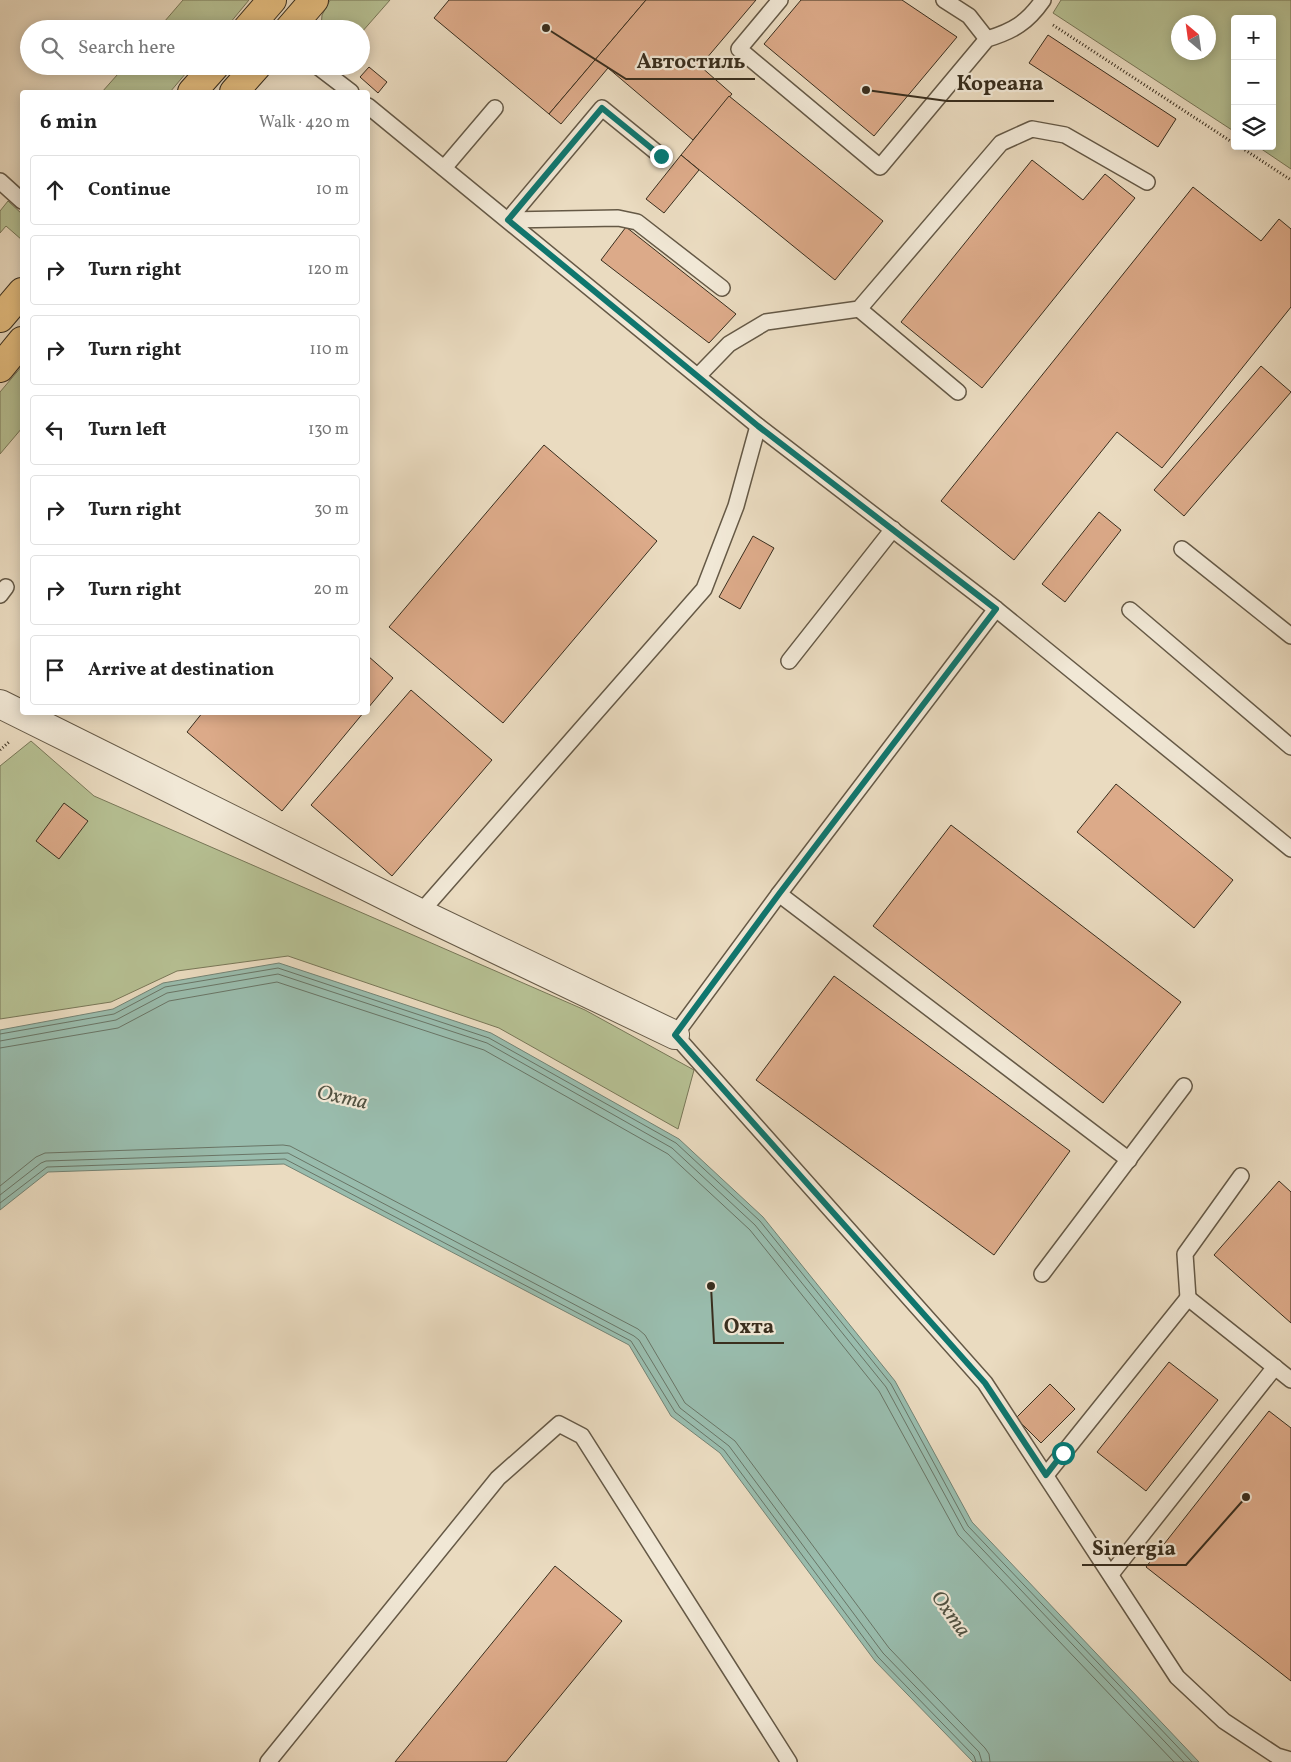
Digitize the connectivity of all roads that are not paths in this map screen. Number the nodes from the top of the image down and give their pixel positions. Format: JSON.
{"nodes":[{"id":1,"x":314,"y":0,"type":"edge"},
{"id":2,"x":780,"y":0,"type":"edge"},
{"id":3,"x":944,"y":0,"type":"edge"},
{"id":4,"x":1043,"y":0,"type":"edge"},
{"id":5,"x":297,"y":20,"type":"edge"},
{"id":6,"x":987,"y":38,"type":"junction"},
{"id":7,"x":207,"y":75,"type":"edge"},
{"id":8,"x":249,"y":75,"type":"edge"},
{"id":9,"x":329,"y":75,"type":"edge"},
{"id":10,"x":194,"y":90,"type":"edge"},
{"id":11,"x":236,"y":90,"type":"edge"},
{"id":12,"x":348,"y":90,"type":"edge"},
{"id":13,"x":370,"y":108,"type":"edge"},
{"id":14,"x":495,"y":108,"type":"dead end"},
{"id":15,"x":661,"y":156,"type":"dead end"},
{"id":16,"x":444,"y":168,"type":"junction"},
{"id":17,"x":0,"y":182,"type":"edge"},
{"id":18,"x":1147,"y":182,"type":"dead end"},
{"id":19,"x":20,"y":199,"type":"edge"},
{"id":20,"x":508,"y":220,"type":"junction"},
{"id":21,"x":722,"y":288,"type":"dead end"},
{"id":22,"x":20,"y":294,"type":"edge"},
{"id":23,"x":859,"y":309,"type":"junction"},
{"id":24,"x":0,"y":318,"type":"edge"},
{"id":25,"x":20,"y":343,"type":"edge"},
{"id":26,"x":0,"y":368,"type":"edge"},
{"id":27,"x":698,"y":376,"type":"junction"},
{"id":28,"x":958,"y":392,"type":"dead end"},
{"id":29,"x":758,"y":426,"type":"junction"},
{"id":30,"x":893,"y":529,"type":"junction"},
{"id":31,"x":1182,"y":549,"type":"dead end"},
{"id":32,"x":996,"y":609,"type":"junction"},
{"id":33,"x":1130,"y":610,"type":"dead end"},
{"id":34,"x":1291,"y":636,"type":"edge"},
{"id":35,"x":789,"y":661,"type":"dead end"},
{"id":36,"x":0,"y":704,"type":"edge"},
{"id":37,"x":20,"y":714,"type":"edge"},
{"id":38,"x":22,"y":715,"type":"edge"},
{"id":39,"x":1291,"y":747,"type":"edge"},
{"id":40,"x":1291,"y":849,"type":"edge"},
{"id":41,"x":779,"y":894,"type":"junction"},
{"id":42,"x":420,"y":913,"type":"junction"},
{"id":43,"x":675,"y":1035,"type":"junction"},
{"id":44,"x":1184,"y":1086,"type":"dead end"},
{"id":45,"x":1129,"y":1160,"type":"junction"},
{"id":46,"x":1241,"y":1176,"type":"dead end"},
{"id":47,"x":1042,"y":1274,"type":"dead end"},
{"id":48,"x":1188,"y":1298,"type":"junction"},
{"id":49,"x":1275,"y":1367,"type":"junction"},
{"id":50,"x":1291,"y":1380,"type":"edge"},
{"id":51,"x":1046,"y":1475,"type":"junction"},
{"id":52,"x":1111,"y":1574,"type":"junction"},
{"id":53,"x":1291,"y":1760,"type":"edge"},
{"id":54,"x":268,"y":1762,"type":"edge"},
{"id":55,"x":789,"y":1762,"type":"edge"}],
"edges":[{"from":1,"to":5,"type":"main road"},
{"from":2,"to":6,"type":"lane"},
{"from":3,"to":6,"type":"lane"},
{"from":4,"to":6,"type":"lane"},
{"from":7,"to":10,"type":"main road"},
{"from":8,"to":11,"type":"main road"},
{"from":9,"to":12,"type":"lane"},
{"from":13,"to":16,"type":"lane"},
{"from":14,"to":16,"type":"lane"},
{"from":15,"to":20,"type":"lane"},
{"from":16,"to":20,"type":"lane"},
{"from":17,"to":19,"type":"lane"},
{"from":18,"to":23,"type":"lane"},
{"from":20,"to":21,"type":"lane"},
{"from":20,"to":27,"type":"lane"},
{"from":22,"to":24,"type":"main road"},
{"from":23,"to":27,"type":"lane"},
{"from":23,"to":28,"type":"lane"},
{"from":25,"to":26,"type":"main road"},
{"from":27,"to":29,"type":"lane"},
{"from":29,"to":30,"type":"lane"},
{"from":29,"to":42,"type":"lane"},
{"from":30,"to":32,"type":"lane"},
{"from":30,"to":35,"type":"lane"},
{"from":31,"to":34,"type":"lane"},
{"from":32,"to":40,"type":"lane"},
{"from":32,"to":41,"type":"lane"},
{"from":33,"to":39,"type":"lane"},
{"from":36,"to":37,"type":"street"},
{"from":38,"to":42,"type":"street"},
{"from":41,"to":43,"type":"lane"},
{"from":41,"to":45,"type":"lane"},
{"from":42,"to":43,"type":"street"},
{"from":43,"to":51,"type":"lane"},
{"from":44,"to":45,"type":"lane"},
{"from":45,"to":47,"type":"lane"},
{"from":46,"to":48,"type":"lane"},
{"from":48,"to":49,"type":"lane"},
{"from":48,"to":51,"type":"lane"},
{"from":49,"to":50,"type":"lane"},
{"from":49,"to":52,"type":"lane"},
{"from":51,"to":52,"type":"lane"},
{"from":52,"to":53,"type":"lane"},
{"from":54,"to":55,"type":"lane"}]}
